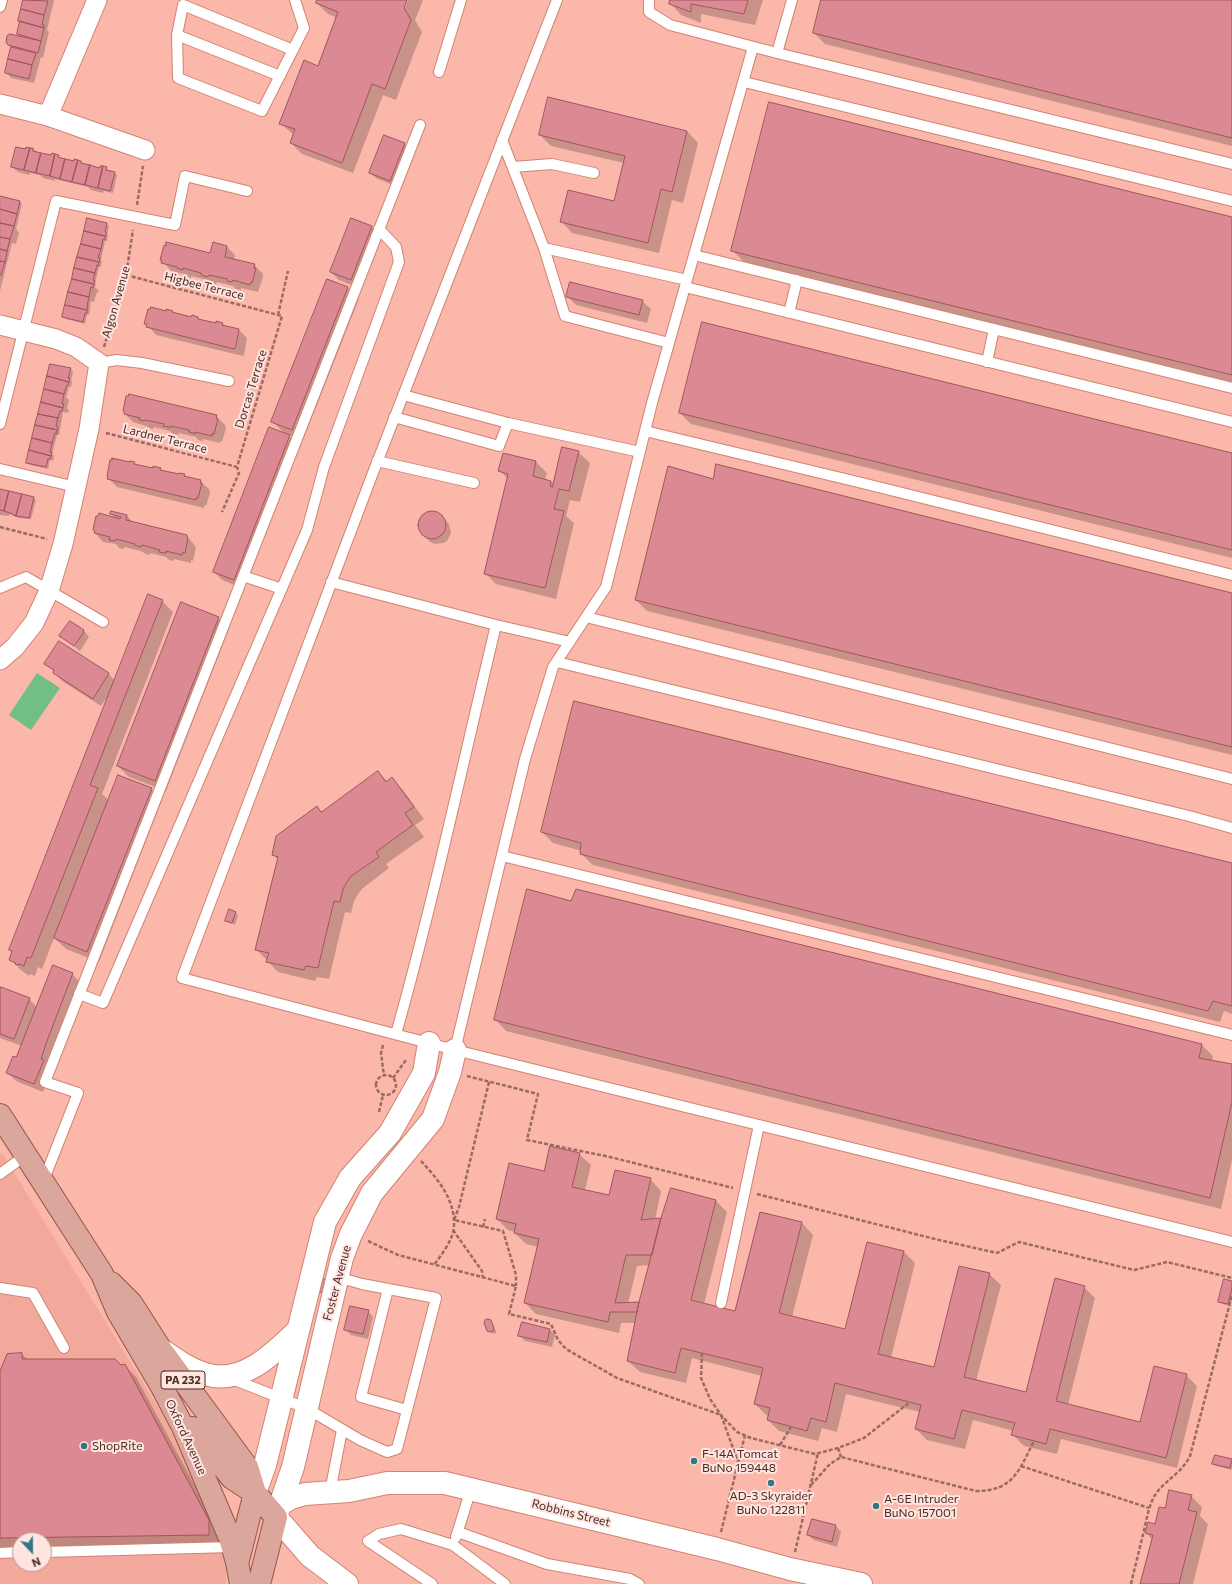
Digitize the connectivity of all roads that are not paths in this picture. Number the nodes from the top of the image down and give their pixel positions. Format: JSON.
{"nodes":[{"id":1,"x":2,"y":0,"type":"edge"},
{"id":2,"x":97,"y":0,"type":"edge"},
{"id":3,"x":295,"y":0,"type":"edge"},
{"id":4,"x":461,"y":0,"type":"edge"},
{"id":5,"x":557,"y":0,"type":"edge"},
{"id":6,"x":649,"y":0,"type":"edge"},
{"id":7,"x":792,"y":0,"type":"edge"},
{"id":8,"x":0,"y":7,"type":"edge"},
{"id":9,"x":177,"y":35,"type":"junction"},
{"id":10,"x":753,"y":47,"type":"junction"},
{"id":11,"x":293,"y":50,"type":"junction"},
{"id":12,"x":777,"y":53,"type":"junction"},
{"id":13,"x":439,"y":72,"type":"dead end"},
{"id":14,"x":280,"y":76,"type":"junction"},
{"id":15,"x":744,"y":82,"type":"junction"},
{"id":16,"x":0,"y":104,"type":"edge"},
{"id":17,"x":48,"y":116,"type":"junction"},
{"id":18,"x":420,"y":124,"type":"dead end"},
{"id":19,"x":502,"y":140,"type":"junction"},
{"id":20,"x":145,"y":150,"type":"road end"},
{"id":21,"x":1232,"y":164,"type":"edge"},
{"id":22,"x":513,"y":167,"type":"junction"},
{"id":23,"x":594,"y":173,"type":"dead end"},
{"id":24,"x":248,"y":191,"type":"dead end"},
{"id":25,"x":1232,"y":201,"type":"edge"},
{"id":26,"x":378,"y":229,"type":"junction"},
{"id":27,"x":544,"y":248,"type":"junction"},
{"id":28,"x":694,"y":255,"type":"junction"},
{"id":29,"x":797,"y":280,"type":"junction"},
{"id":30,"x":686,"y":283,"type":"junction"},
{"id":31,"x":789,"y":313,"type":"junction"},
{"id":32,"x":0,"y":324,"type":"edge"},
{"id":33,"x":994,"y":329,"type":"junction"},
{"id":34,"x":24,"y":331,"type":"junction"},
{"id":35,"x":669,"y":343,"type":"junction"},
{"id":36,"x":987,"y":362,"type":"junction"},
{"id":37,"x":99,"y":363,"type":"junction"},
{"id":38,"x":229,"y":381,"type":"dead end"},
{"id":39,"x":1232,"y":388,"type":"edge"},
{"id":40,"x":403,"y":395,"type":"junction"},
{"id":41,"x":394,"y":417,"type":"junction"},
{"id":42,"x":1232,"y":422,"type":"edge"},
{"id":43,"x":508,"y":423,"type":"junction"},
{"id":44,"x":0,"y":424,"type":"edge"},
{"id":45,"x":645,"y":431,"type":"junction"},
{"id":46,"x":640,"y":452,"type":"junction"},
{"id":47,"x":377,"y":461,"type":"junction"},
{"id":48,"x":0,"y":469,"type":"edge"},
{"id":49,"x":474,"y":483,"type":"dead end"},
{"id":50,"x":76,"y":487,"type":"junction"},
{"id":51,"x":1232,"y":575,"type":"edge"},
{"id":52,"x":243,"y":576,"type":"junction"},
{"id":53,"x":331,"y":582,"type":"junction"},
{"id":54,"x":0,"y":588,"type":"edge"},
{"id":55,"x":282,"y":589,"type":"junction"},
{"id":56,"x":49,"y":591,"type":"junction"},
{"id":57,"x":586,"y":617,"type":"junction"},
{"id":58,"x":103,"y":622,"type":"dead end"},
{"id":59,"x":496,"y":626,"type":"junction"},
{"id":60,"x":570,"y":642,"type":"junction"},
{"id":61,"x":0,"y":660,"type":"edge"},
{"id":62,"x":556,"y":662,"type":"junction"},
{"id":63,"x":1232,"y":779,"type":"edge"},
{"id":64,"x":1232,"y":828,"type":"edge"},
{"id":65,"x":502,"y":856,"type":"junction"},
{"id":66,"x":79,"y":994,"type":"junction"},
{"id":67,"x":396,"y":1034,"type":"junction"},
{"id":68,"x":1232,"y":1035,"type":"edge"},
{"id":69,"x":429,"y":1043,"type":"junction"},
{"id":70,"x":455,"y":1050,"type":"junction"},
{"id":71,"x":0,"y":1115,"type":"edge"},
{"id":72,"x":759,"y":1125,"type":"junction"},
{"id":73,"x":26,"y":1155,"type":"junction"},
{"id":74,"x":0,"y":1174,"type":"edge"},
{"id":75,"x":43,"y":1182,"type":"junction"},
{"id":76,"x":1232,"y":1242,"type":"edge"},
{"id":77,"x":102,"y":1274,"type":"junction"},
{"id":78,"x":337,"y":1277,"type":"junction"},
{"id":79,"x":0,"y":1288,"type":"edge"},
{"id":80,"x":388,"y":1289,"type":"junction"},
{"id":81,"x":721,"y":1303,"type":"dead end"},
{"id":82,"x":298,"y":1330,"type":"junction"},
{"id":83,"x":64,"y":1348,"type":"dead end"},
{"id":84,"x":161,"y":1350,"type":"junction"},
{"id":85,"x":226,"y":1376,"type":"junction"},
{"id":86,"x":162,"y":1387,"type":"junction"},
{"id":87,"x":281,"y":1398,"type":"junction"},
{"id":88,"x":306,"y":1408,"type":"junction"},
{"id":89,"x":407,"y":1410,"type":"junction"},
{"id":90,"x":342,"y":1430,"type":"junction"},
{"id":91,"x":470,"y":1489,"type":"junction"},
{"id":92,"x":339,"y":1492,"type":"junction"},
{"id":93,"x":255,"y":1493,"type":"junction"},
{"id":94,"x":278,"y":1511,"type":"junction"},
{"id":95,"x":458,"y":1532,"type":"junction"},
{"id":96,"x":453,"y":1545,"type":"junction"},
{"id":97,"x":12,"y":1552,"type":"edge"},
{"id":98,"x":52,"y":1552,"type":"edge"},
{"id":99,"x":0,"y":1553,"type":"edge"},
{"id":100,"x":235,"y":1554,"type":"junction"},
{"id":101,"x":241,"y":1584,"type":"edge"},
{"id":102,"x":259,"y":1584,"type":"edge"},
{"id":103,"x":347,"y":1584,"type":"edge"},
{"id":104,"x":432,"y":1584,"type":"edge"},
{"id":105,"x":505,"y":1584,"type":"edge"},
{"id":106,"x":639,"y":1584,"type":"edge"},
{"id":107,"x":861,"y":1584,"type":"edge"}],
"edges":[{"from":1,"to":8,"type":"lane"},
{"from":2,"to":17,"type":"street"},
{"from":3,"to":11,"type":"lane"},
{"from":4,"to":13,"type":"lane"},
{"from":5,"to":19,"type":"lane"},
{"from":6,"to":10,"type":"lane"},
{"from":7,"to":12,"type":"lane"},
{"from":9,"to":11,"type":"lane"},
{"from":9,"to":14,"type":"lane"},
{"from":9,"to":14,"type":"lane"},
{"from":10,"to":12,"type":"lane"},
{"from":10,"to":15,"type":"lane"},
{"from":11,"to":14,"type":"lane"},
{"from":12,"to":21,"type":"lane"},
{"from":15,"to":25,"type":"lane"},
{"from":15,"to":28,"type":"lane"},
{"from":16,"to":17,"type":"street"},
{"from":17,"to":20,"type":"street"},
{"from":18,"to":26,"type":"lane"},
{"from":19,"to":22,"type":"lane"},
{"from":19,"to":40,"type":"lane"},
{"from":22,"to":23,"type":"lane"},
{"from":22,"to":27,"type":"lane"},
{"from":24,"to":34,"type":"lane"},
{"from":26,"to":52,"type":"lane"},
{"from":26,"to":55,"type":"lane"},
{"from":27,"to":30,"type":"lane"},
{"from":27,"to":35,"type":"lane"},
{"from":28,"to":29,"type":"lane"},
{"from":28,"to":30,"type":"lane"},
{"from":29,"to":31,"type":"lane"},
{"from":29,"to":33,"type":"lane"},
{"from":30,"to":31,"type":"lane"},
{"from":30,"to":35,"type":"lane"},
{"from":31,"to":36,"type":"lane"},
{"from":32,"to":34,"type":"street"},
{"from":33,"to":36,"type":"lane"},
{"from":33,"to":39,"type":"lane"},
{"from":34,"to":37,"type":"street"},
{"from":34,"to":44,"type":"lane"},
{"from":35,"to":45,"type":"lane"},
{"from":36,"to":42,"type":"lane"},
{"from":37,"to":38,"type":"lane"},
{"from":37,"to":50,"type":"street"},
{"from":40,"to":41,"type":"lane"},
{"from":40,"to":43,"type":"lane"},
{"from":41,"to":43,"type":"lane"},
{"from":41,"to":47,"type":"lane"},
{"from":43,"to":46,"type":"lane"},
{"from":45,"to":46,"type":"lane"},
{"from":45,"to":51,"type":"lane"},
{"from":46,"to":57,"type":"lane"},
{"from":47,"to":49,"type":"lane"},
{"from":47,"to":53,"type":"lane"},
{"from":48,"to":50,"type":"lane"},
{"from":50,"to":56,"type":"street"},
{"from":52,"to":55,"type":"lane"},
{"from":52,"to":66,"type":"lane"},
{"from":53,"to":59,"type":"lane"},
{"from":53,"to":67,"type":"lane"},
{"from":54,"to":56,"type":"lane"},
{"from":55,"to":66,"type":"lane"},
{"from":56,"to":58,"type":"lane"},
{"from":56,"to":61,"type":"street"},
{"from":57,"to":60,"type":"lane"},
{"from":57,"to":63,"type":"lane"},
{"from":59,"to":60,"type":"lane"},
{"from":59,"to":67,"type":"lane"},
{"from":60,"to":62,"type":"lane"},
{"from":62,"to":64,"type":"lane"},
{"from":62,"to":65,"type":"lane"},
{"from":65,"to":68,"type":"lane"},
{"from":65,"to":70,"type":"lane"},
{"from":66,"to":75,"type":"lane"},
{"from":67,"to":69,"type":"lane"},
{"from":69,"to":70,"type":"lane"},
{"from":69,"to":82,"type":"street"},
{"from":70,"to":72,"type":"lane"},
{"from":70,"to":78,"type":"street","name":"Foster Avenue"},
{"from":71,"to":73,"type":"main road","name":"Oxford Avenue","number":"PA 232"},
{"from":72,"to":76,"type":"lane"},
{"from":72,"to":81,"type":"lane"},
{"from":73,"to":74,"type":"lane"},
{"from":73,"to":75,"type":"main road","name":"Oxford Avenue","number":"PA 232"},
{"from":75,"to":77,"type":"main road","name":"Oxford Avenue","number":"PA 232"},
{"from":77,"to":84,"type":"main road","name":"Oxford Avenue","number":"PA 232"},
{"from":77,"to":86,"type":"main road","name":"Oxford Avenue","number":"PA 232"},
{"from":78,"to":80,"type":"lane"},
{"from":78,"to":88,"type":"street","name":"Foster Avenue"},
{"from":79,"to":83,"type":"lane"},
{"from":80,"to":89,"type":"lane"},
{"from":80,"to":89,"type":"lane"},
{"from":82,"to":85,"type":"street"},
{"from":82,"to":87,"type":"street"},
{"from":84,"to":85,"type":"street"},
{"from":84,"to":93,"type":"main road","name":"Oxford Avenue","number":"PA 232"},
{"from":85,"to":87,"type":"lane"},
{"from":86,"to":93,"type":"main road"},
{"from":86,"to":100,"type":"main road","name":"Oxford Avenue","number":"PA 232"},
{"from":87,"to":88,"type":"lane"},
{"from":87,"to":93,"type":"street"},
{"from":88,"to":90,"type":"lane"},
{"from":88,"to":94,"type":"street","name":"Foster Avenue"},
{"from":89,"to":90,"type":"lane"},
{"from":90,"to":92,"type":"lane"},
{"from":91,"to":92,"type":"street","name":"Robbins Street"},
{"from":91,"to":95,"type":"lane"},
{"from":91,"to":107,"type":"street","name":"Robbins Street"},
{"from":92,"to":94,"type":"street","name":"Robbins Street"},
{"from":93,"to":94,"type":"main road"},
{"from":93,"to":100,"type":"main road","name":"Oxford Avenue"},
{"from":94,"to":102,"type":"main road"},
{"from":94,"to":103,"type":"street"},
{"from":95,"to":96,"type":"lane"},
{"from":95,"to":106,"type":"lane"},
{"from":96,"to":104,"type":"lane"},
{"from":96,"to":105,"type":"lane"},
{"from":97,"to":99,"type":"lane"},
{"from":98,"to":100,"type":"lane"},
{"from":100,"to":101,"type":"main road","name":"Oxford Avenue","number":"PA 232"}]}
